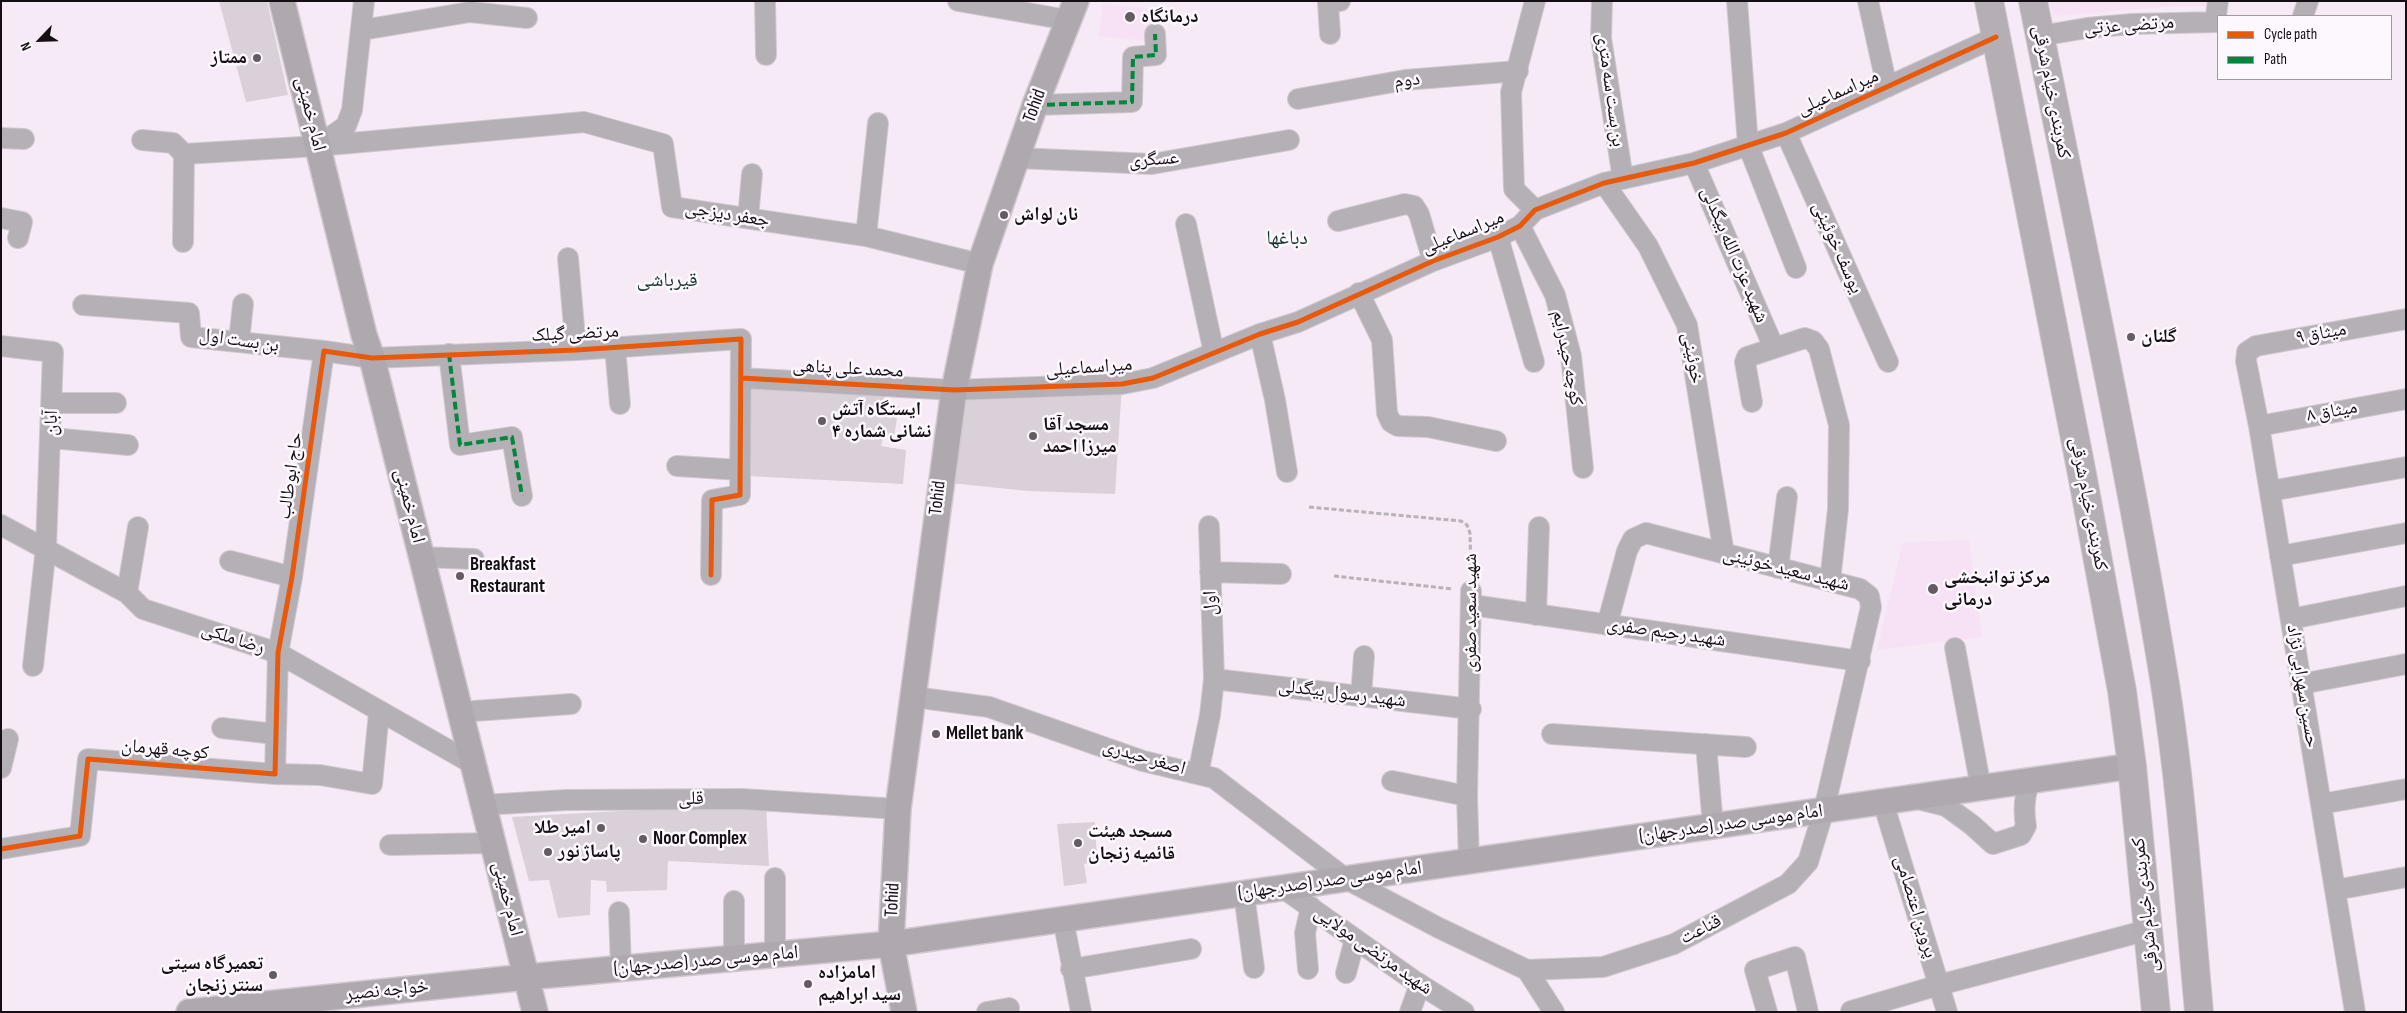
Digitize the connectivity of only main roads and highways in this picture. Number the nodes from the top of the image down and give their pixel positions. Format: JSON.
{"nodes":[{"id":1,"x":282,"y":1,"type":"edge"},
{"id":2,"x":1989,"y":1,"type":"edge"},
{"id":3,"x":2033,"y":1,"type":"edge"},
{"id":4,"x":1072,"y":11,"type":"edge"},
{"id":5,"x":2062,"y":148,"type":"junction"},
{"id":6,"x":2019,"y":154,"type":"junction"},
{"id":7,"x":2132,"y":766,"type":"junction"},
{"id":8,"x":891,"y":944,"type":"junction"},
{"id":9,"x":527,"y":977,"type":"junction"},
{"id":10,"x":195,"y":1011,"type":"edge"},
{"id":11,"x":535,"y":1012,"type":"edge"},
{"id":12,"x":904,"y":1012,"type":"edge"},
{"id":13,"x":2156,"y":1012,"type":"edge"},
{"id":14,"x":2199,"y":1012,"type":"edge"}],
"edges":[{"from":1,"to":9,"type":"main road","name":"امام خمینی"},
{"from":2,"to":6,"type":"highway","name":"کمربندی خیام شرقی"},
{"from":3,"to":5,"type":"highway","name":"کمربندی خیام شرقی"},
{"from":4,"to":8,"type":"main road","name":"Tohid"},
{"from":5,"to":6,"type":"highway"},
{"from":5,"to":14,"type":"highway","name":"کمربندی خیام شرقی"},
{"from":6,"to":7,"type":"highway","name":"کمربندی خیام شرقی"},
{"from":7,"to":8,"type":"main road","name":"(صدرجهان) امام موسی صدر"},
{"from":7,"to":13,"type":"highway","name":"کمربندی خیام شرقی"},
{"from":8,"to":9,"type":"main road","name":"(صدرجهان) امام موسی صدر"},
{"from":8,"to":12,"type":"main road","name":"Tohid"},
{"from":9,"to":10,"type":"main road","name":"خواجه نصیر"},
{"from":9,"to":11,"type":"main road","name":"امام خمینی"}]}
